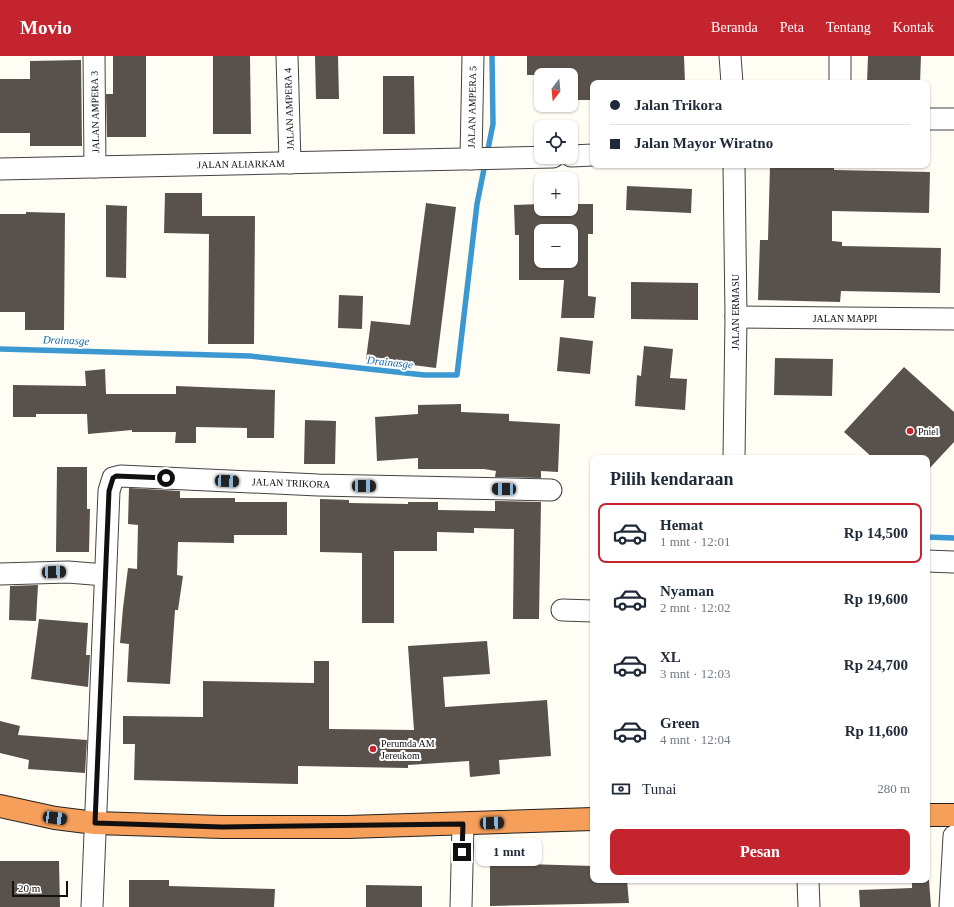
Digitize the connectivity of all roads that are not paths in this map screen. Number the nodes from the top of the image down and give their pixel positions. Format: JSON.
{"nodes":[{"id":1,"x":94,"y":56,"type":"edge"},
{"id":2,"x":287,"y":56,"type":"edge"},
{"id":3,"x":472,"y":56,"type":"edge"},
{"id":4,"x":730,"y":56,"type":"edge"},
{"id":5,"x":840,"y":56,"type":"edge"},
{"id":6,"x":732,"y":80,"type":"edge"},
{"id":7,"x":840,"y":80,"type":"edge"},
{"id":8,"x":930,"y":119,"type":"edge"},
{"id":9,"x":954,"y":119,"type":"edge"},
{"id":10,"x":590,"y":155,"type":"edge"},
{"id":11,"x":578,"y":156,"type":"edge"},
{"id":12,"x":534,"y":158,"type":"edge"},
{"id":13,"x":476,"y":159,"type":"junction"},
{"id":14,"x":290,"y":163,"type":"junction"},
{"id":15,"x":96,"y":167,"type":"junction"},
{"id":16,"x":734,"y":168,"type":"edge"},
{"id":17,"x":0,"y":169,"type":"edge"},
{"id":18,"x":736,"y":317,"type":"junction"},
{"id":19,"x":954,"y":319,"type":"edge"},
{"id":20,"x":734,"y":455,"type":"edge"},
{"id":21,"x":551,"y":490,"type":"dead end"},
{"id":22,"x":930,"y":561,"type":"edge"},
{"id":23,"x":954,"y":562,"type":"edge"},
{"id":24,"x":0,"y":574,"type":"edge"},
{"id":25,"x":105,"y":575,"type":"junction"},
{"id":26,"x":562,"y":610,"type":"dead end"},
{"id":27,"x":590,"y":611,"type":"edge"},
{"id":28,"x":0,"y":806,"type":"edge"},
{"id":29,"x":930,"y":815,"type":"edge"},
{"id":30,"x":954,"y":815,"type":"edge"},
{"id":31,"x":590,"y":819,"type":"edge"},
{"id":32,"x":95,"y":823,"type":"junction"},
{"id":33,"x":463,"y":824,"type":"junction"},
{"id":34,"x":954,"y":836,"type":"edge"},
{"id":35,"x":808,"y":883,"type":"edge"},
{"id":36,"x":92,"y":907,"type":"edge"},
{"id":37,"x":461,"y":907,"type":"edge"},
{"id":38,"x":809,"y":907,"type":"edge"},
{"id":39,"x":950,"y":907,"type":"edge"}],
"edges":[{"from":1,"to":15,"type":"street","name":"JALAN AMPERA 3"},
{"from":2,"to":14,"type":"street","name":"JALAN AMPERA 4"},
{"from":3,"to":13,"type":"street","name":"JALAN AMPERA 5"},
{"from":4,"to":6,"type":"street"},
{"from":5,"to":7,"type":"street"},
{"from":8,"to":9,"type":"street"},
{"from":10,"to":11,"type":"street"},
{"from":12,"to":13,"type":"street","name":"JALAN ALIARKAM"},
{"from":13,"to":14,"type":"street","name":"JALAN ALIARKAM"},
{"from":14,"to":15,"type":"street","name":"JALAN ALIARKAM"},
{"from":15,"to":17,"type":"street","name":"JALAN ALIARKAM"},
{"from":16,"to":18,"type":"street","name":"JALAN ERMASU"},
{"from":18,"to":19,"type":"street","name":"JALAN MAPPI"},
{"from":18,"to":20,"type":"street","name":"JALAN ERMASU"},
{"from":21,"to":25,"type":"street","name":"JALAN TRIKORA"},
{"from":22,"to":23,"type":"street"},
{"from":24,"to":25,"type":"street"},
{"from":25,"to":32,"type":"street","name":"JALAN TRIKORA"},
{"from":26,"to":27,"type":"street"},
{"from":28,"to":32,"type":"highway"},
{"from":29,"to":30,"type":"highway"},
{"from":31,"to":33,"type":"highway"},
{"from":32,"to":33,"type":"highway"},
{"from":32,"to":36,"type":"street","name":"JALAN TRIKORA"},
{"from":33,"to":37,"type":"street"},
{"from":34,"to":39,"type":"street"},
{"from":35,"to":38,"type":"street"}]}
